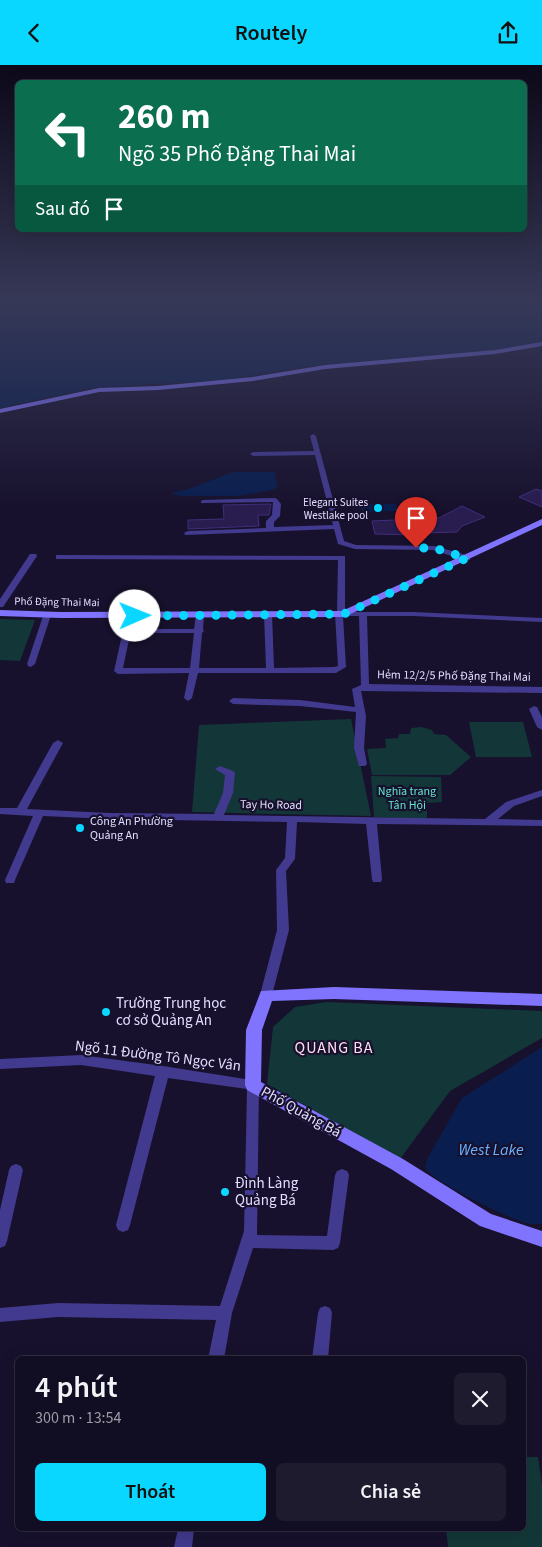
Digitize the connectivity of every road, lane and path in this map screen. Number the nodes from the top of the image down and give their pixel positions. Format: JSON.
{"nodes":[{"id":1,"x":300,"y":371,"type":"edge"},
{"id":2,"x":0,"y":411,"type":"edge"},
{"id":3,"x":313,"y":436,"type":"dead end"},
{"id":4,"x":253,"y":453,"type":"dead end"},
{"id":5,"x":317,"y":453,"type":"junction"},
{"id":6,"x":203,"y":502,"type":"dead end"},
{"id":7,"x":542,"y":522,"type":"edge"},
{"id":8,"x":338,"y":527,"type":"junction"},
{"id":9,"x":270,"y":529,"type":"junction"},
{"id":10,"x":188,"y":533,"type":"dead end"},
{"id":11,"x":32,"y":556,"type":"dead end"},
{"id":12,"x":59,"y":557,"type":"dead end"},
{"id":13,"x":467,"y":558,"type":"junction"},
{"id":14,"x":0,"y":605,"type":"edge"},
{"id":15,"x":0,"y":613,"type":"edge"},
{"id":16,"x":268,"y":614,"type":"junction"},
{"id":17,"x":341,"y":614,"type":"junction"},
{"id":18,"x":363,"y":614,"type":"junction"},
{"id":19,"x":47,"y":615,"type":"junction"},
{"id":20,"x":200,"y":615,"type":"junction"},
{"id":21,"x":542,"y":620,"type":"edge"},
{"id":22,"x":156,"y":631,"type":"dead end"},
{"id":23,"x":200,"y":631,"type":"junction"},
{"id":24,"x":126,"y":635,"type":"dead end"},
{"id":25,"x":31,"y":664,"type":"dead end"},
{"id":26,"x":270,"y":669,"type":"junction"},
{"id":27,"x":194,"y":671,"type":"junction"},
{"id":28,"x":365,"y":687,"type":"junction"},
{"id":29,"x":542,"y":690,"type":"edge"},
{"id":30,"x":188,"y":698,"type":"dead end"},
{"id":31,"x":233,"y":701,"type":"dead end"},
{"id":32,"x":534,"y":709,"type":"dead end"},
{"id":33,"x":360,"y":710,"type":"junction"},
{"id":34,"x":542,"y":727,"type":"edge"},
{"id":35,"x":58,"y":743,"type":"dead end"},
{"id":36,"x":362,"y":764,"type":"dead end"},
{"id":37,"x":220,"y":769,"type":"dead end"},
{"id":38,"x":542,"y":793,"type":"edge"},
{"id":39,"x":0,"y":811,"type":"edge"},
{"id":40,"x":20,"y":812,"type":"junction"},
{"id":41,"x":39,"y":813,"type":"junction"},
{"id":42,"x":218,"y":817,"type":"junction"},
{"id":43,"x":292,"y":819,"type":"junction"},
{"id":44,"x":372,"y":819,"type":"junction"},
{"id":45,"x":486,"y":823,"type":"junction"},
{"id":46,"x":542,"y":823,"type":"edge"},
{"id":47,"x":377,"y":879,"type":"dead end"},
{"id":48,"x":10,"y":880,"type":"dead end"},
{"id":49,"x":266,"y":995,"type":"junction"},
{"id":50,"x":542,"y":1000,"type":"edge"},
{"id":51,"x":0,"y":1063,"type":"edge"},
{"id":52,"x":163,"y":1071,"type":"junction"},
{"id":53,"x":253,"y":1085,"type":"junction"},
{"id":54,"x":16,"y":1170,"type":"dead end"},
{"id":55,"x":342,"y":1175,"type":"dead end"},
{"id":56,"x":124,"y":1225,"type":"dead end"},
{"id":57,"x":542,"y":1239,"type":"edge"},
{"id":58,"x":0,"y":1241,"type":"edge"},
{"id":59,"x":248,"y":1241,"type":"junction"},
{"id":60,"x":226,"y":1313,"type":"junction"},
{"id":61,"x":325,"y":1313,"type":"dead end"},
{"id":62,"x":0,"y":1315,"type":"edge"},
{"id":63,"x":217,"y":1356,"type":"edge"},
{"id":64,"x":320,"y":1356,"type":"edge"},
{"id":65,"x":186,"y":1531,"type":"edge"},
{"id":66,"x":183,"y":1547,"type":"edge"}],
"edges":[{"from":1,"to":2,"type":"street"},
{"from":3,"to":5,"type":"street"},
{"from":4,"to":5,"type":"street"},
{"from":5,"to":8,"type":"street"},
{"from":6,"to":9,"type":"street"},
{"from":7,"to":13,"type":"street","name":"Phố Đặng Thai Mai"},
{"from":8,"to":9,"type":"street"},
{"from":8,"to":13,"type":"street"},
{"from":9,"to":10,"type":"street"},
{"from":11,"to":14,"type":"street"},
{"from":12,"to":17,"type":"street"},
{"from":13,"to":17,"type":"street","name":"Phố Đặng Thai Mai"},
{"from":15,"to":19,"type":"street","name":"Phố Đặng Thai Mai"},
{"from":16,"to":17,"type":"street","name":"Phố Đặng Thai Mai"},
{"from":16,"to":20,"type":"street","name":"Phố Đặng Thai Mai"},
{"from":16,"to":26,"type":"street"},
{"from":17,"to":18,"type":"street"},
{"from":17,"to":26,"type":"street"},
{"from":18,"to":21,"type":"street"},
{"from":18,"to":28,"type":"street"},
{"from":19,"to":20,"type":"street","name":"Phố Đặng Thai Mai"},
{"from":19,"to":25,"type":"street"},
{"from":20,"to":23,"type":"street"},
{"from":22,"to":23,"type":"street"},
{"from":23,"to":27,"type":"street"},
{"from":24,"to":27,"type":"street"},
{"from":26,"to":27,"type":"street"},
{"from":27,"to":30,"type":"street"},
{"from":28,"to":29,"type":"street","name":"Hẻm 12/2/5 Phố Đặng Thai Mai"},
{"from":28,"to":33,"type":"street"},
{"from":31,"to":33,"type":"street"},
{"from":32,"to":34,"type":"street"},
{"from":33,"to":36,"type":"street"},
{"from":35,"to":40,"type":"street"},
{"from":37,"to":42,"type":"street"},
{"from":38,"to":45,"type":"street"},
{"from":39,"to":40,"type":"street","name":"Tay Ho Road"},
{"from":40,"to":41,"type":"street","name":"Tay Ho Road"},
{"from":41,"to":42,"type":"street","name":"Tay Ho Road"},
{"from":41,"to":48,"type":"street"},
{"from":42,"to":43,"type":"street","name":"Tay Ho Road"},
{"from":43,"to":44,"type":"street","name":"Tay Ho Road"},
{"from":43,"to":49,"type":"street"},
{"from":44,"to":45,"type":"street","name":"Tay Ho Road"},
{"from":44,"to":47,"type":"street"},
{"from":45,"to":46,"type":"street","name":"Tay Ho Road"},
{"from":49,"to":50,"type":"street"},
{"from":49,"to":53,"type":"street","name":"Phố Quảng Bá"},
{"from":51,"to":52,"type":"street","name":"Ngõ 11 Đường Tô Ngọc Vân"},
{"from":52,"to":53,"type":"street","name":"Ngõ 11 Đường Tô Ngọc Vân"},
{"from":52,"to":56,"type":"street"},
{"from":53,"to":57,"type":"street","name":"Phố Quảng Bá"},
{"from":53,"to":59,"type":"street"},
{"from":54,"to":58,"type":"street"},
{"from":55,"to":59,"type":"street"},
{"from":59,"to":60,"type":"street"},
{"from":60,"to":62,"type":"street"},
{"from":60,"to":63,"type":"street"},
{"from":61,"to":64,"type":"street"},
{"from":65,"to":66,"type":"street"}]}
